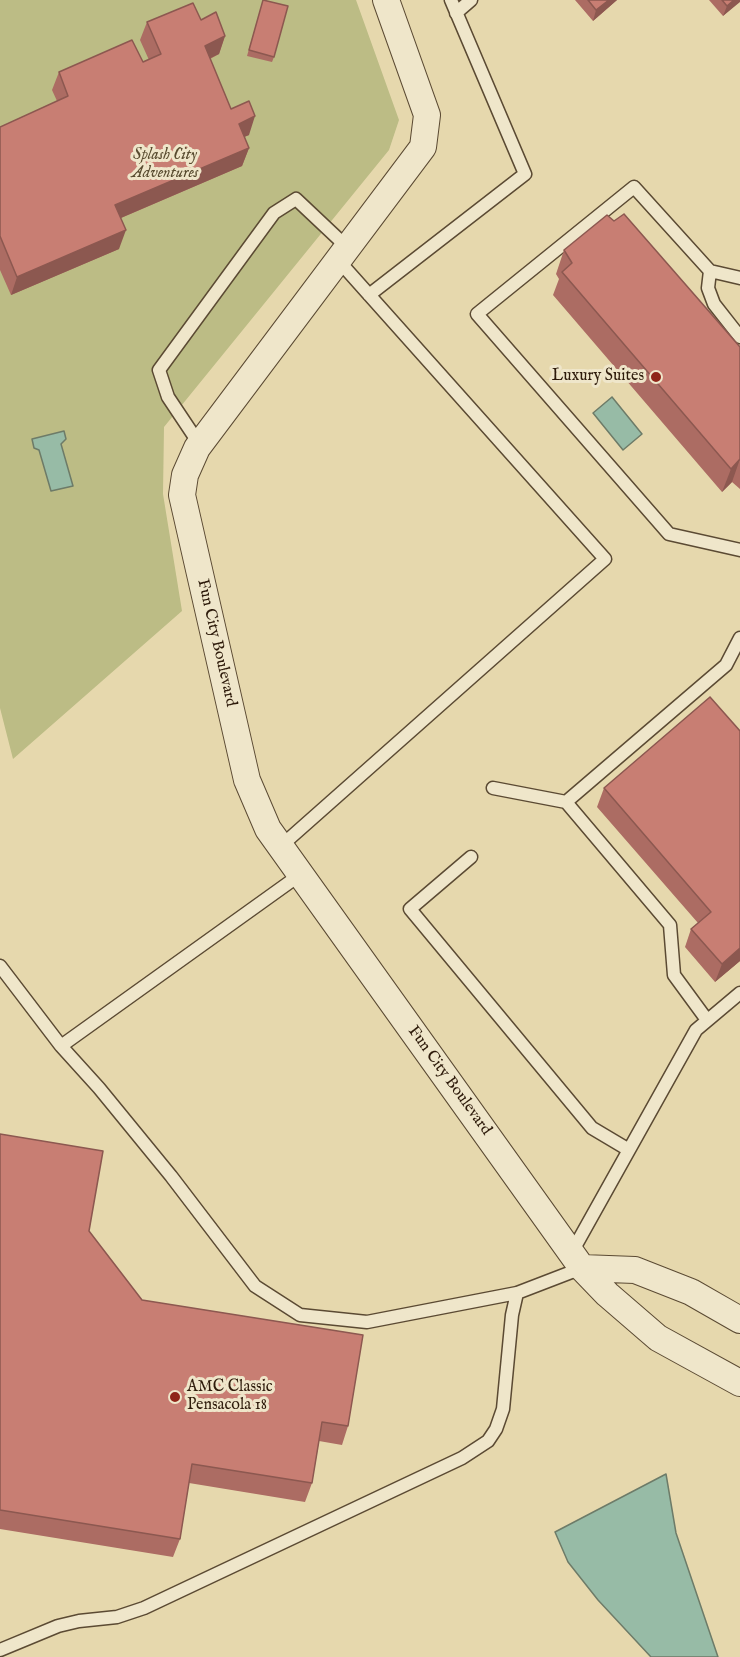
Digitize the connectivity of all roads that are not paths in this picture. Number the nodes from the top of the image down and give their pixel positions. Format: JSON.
{"nodes":[{"id":1,"x":386,"y":0,"type":"edge"},
{"id":2,"x":451,"y":0,"type":"edge"},
{"id":3,"x":471,"y":0,"type":"edge"},
{"id":4,"x":456,"y":13,"type":"junction"},
{"id":5,"x":343,"y":254,"type":"junction"},
{"id":6,"x":710,"y":271,"type":"junction"},
{"id":7,"x":740,"y":278,"type":"edge"},
{"id":8,"x":369,"y":295,"type":"junction"},
{"id":9,"x":740,"y":337,"type":"edge"},
{"id":10,"x":200,"y":445,"type":"junction"},
{"id":11,"x":740,"y":550,"type":"edge"},
{"id":12,"x":740,"y":638,"type":"edge"},
{"id":13,"x":493,"y":788,"type":"dead end"},
{"id":14,"x":566,"y":802,"type":"junction"},
{"id":15,"x":281,"y":846,"type":"junction"},
{"id":16,"x":471,"y":857,"type":"dead end"},
{"id":17,"x":301,"y":874,"type":"junction"},
{"id":18,"x":0,"y":966,"type":"edge"},
{"id":19,"x":740,"y":993,"type":"edge"},
{"id":20,"x":707,"y":1020,"type":"junction"},
{"id":21,"x":61,"y":1046,"type":"junction"},
{"id":22,"x":628,"y":1150,"type":"junction"},
{"id":23,"x":577,"y":1260,"type":"junction"},
{"id":24,"x":517,"y":1293,"type":"junction"},
{"id":25,"x":740,"y":1320,"type":"edge"},
{"id":26,"x":740,"y":1383,"type":"edge"},
{"id":27,"x":0,"y":1650,"type":"edge"}],
"edges":[{"from":1,"to":5,"type":"street","name":"Fun City Boulevard"},
{"from":2,"to":4,"type":"lane"},
{"from":3,"to":4,"type":"lane"},
{"from":4,"to":8,"type":"lane"},
{"from":5,"to":8,"type":"lane"},
{"from":5,"to":10,"type":"street","name":"Fun City Boulevard"},
{"from":5,"to":10,"type":"lane"},
{"from":6,"to":7,"type":"lane"},
{"from":6,"to":9,"type":"lane"},
{"from":6,"to":11,"type":"lane"},
{"from":8,"to":15,"type":"lane"},
{"from":10,"to":15,"type":"street","name":"Fun City Boulevard"},
{"from":12,"to":14,"type":"lane"},
{"from":13,"to":14,"type":"lane"},
{"from":14,"to":20,"type":"lane"},
{"from":15,"to":17,"type":"street","name":"Fun City Boulevard"},
{"from":16,"to":22,"type":"lane"},
{"from":17,"to":21,"type":"lane"},
{"from":17,"to":23,"type":"street","name":"Fun City Boulevard"},
{"from":18,"to":21,"type":"lane"},
{"from":19,"to":20,"type":"lane"},
{"from":20,"to":22,"type":"lane"},
{"from":21,"to":24,"type":"lane"},
{"from":22,"to":23,"type":"lane"},
{"from":23,"to":24,"type":"lane"},
{"from":23,"to":25,"type":"street"},
{"from":23,"to":26,"type":"street","name":"Fun City Boulevard"},
{"from":24,"to":27,"type":"lane"}]}
